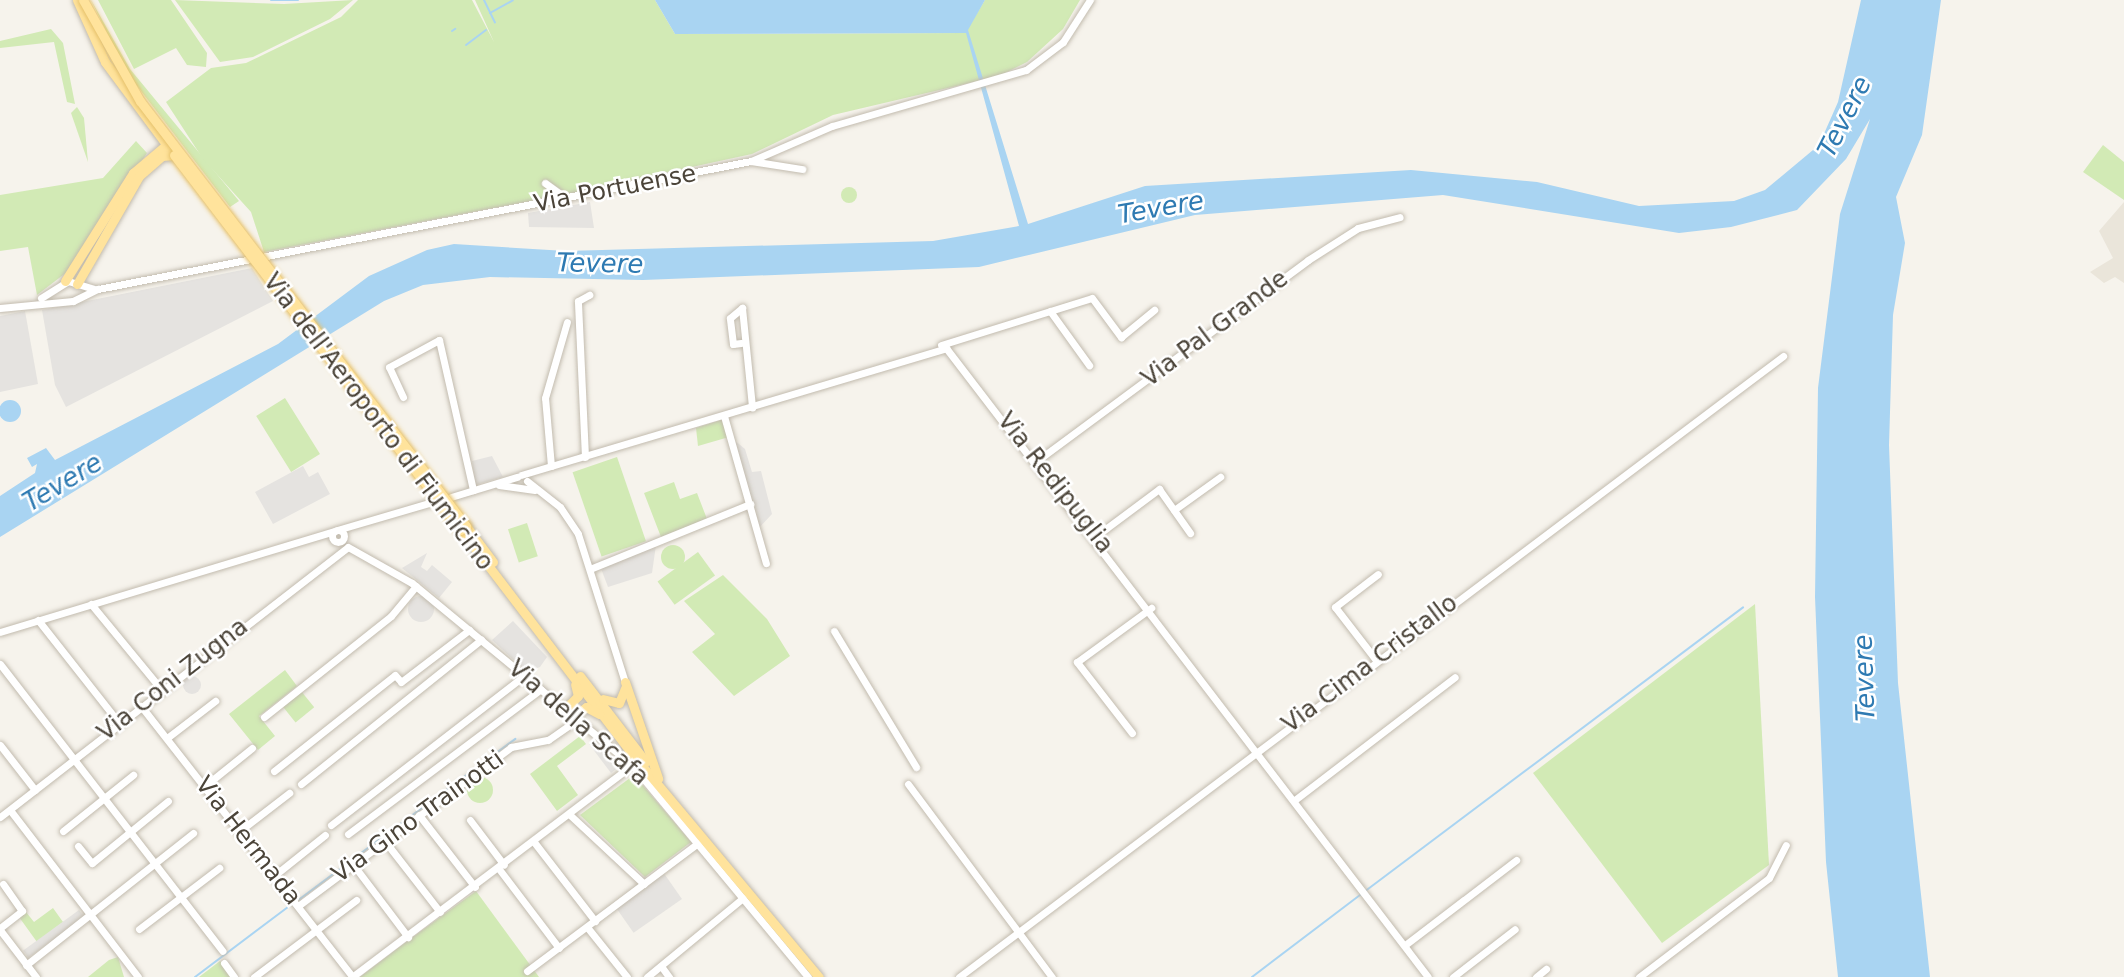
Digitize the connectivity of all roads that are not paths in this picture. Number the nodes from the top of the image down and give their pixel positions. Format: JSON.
{"nodes":[{"id":1,"x":77,"y":0,"type":"edge"},
{"id":2,"x":83,"y":0,"type":"edge"},
{"id":3,"x":1090,"y":0,"type":"edge"},
{"id":4,"x":166,"y":145,"type":"junction"},
{"id":5,"x":178,"y":155,"type":"junction"},
{"id":6,"x":153,"y":159,"type":"junction"},
{"id":7,"x":751,"y":161,"type":"junction"},
{"id":8,"x":802,"y":169,"type":"dead end"},
{"id":9,"x":545,"y":183,"type":"dead end"},
{"id":10,"x":567,"y":199,"type":"junction"},
{"id":11,"x":1400,"y":217,"type":"dead end"},
{"id":12,"x":62,"y":284,"type":"junction"},
{"id":13,"x":78,"y":285,"type":"junction"},
{"id":14,"x":99,"y":289,"type":"junction"},
{"id":15,"x":589,"y":295,"type":"dead end"},
{"id":16,"x":79,"y":296,"type":"junction"},
{"id":17,"x":62,"y":299,"type":"junction"},
{"id":18,"x":37,"y":301,"type":"junction"},
{"id":19,"x":0,"y":308,"type":"edge"},
{"id":20,"x":1154,"y":310,"type":"dead end"},
{"id":21,"x":1050,"y":311,"type":"junction"},
{"id":22,"x":567,"y":322,"type":"dead end"},
{"id":23,"x":741,"y":343,"type":"junction"},
{"id":24,"x":941,"y":345,"type":"junction"},
{"id":25,"x":1783,"y":356,"type":"dead end"},
{"id":26,"x":1088,"y":365,"type":"dead end"},
{"id":27,"x":403,"y":397,"type":"dead end"},
{"id":28,"x":752,"y":407,"type":"junction"},
{"id":29,"x":724,"y":416,"type":"junction"},
{"id":30,"x":585,"y":457,"type":"junction"},
{"id":31,"x":1038,"y":460,"type":"junction"},
{"id":32,"x":551,"y":466,"type":"junction"},
{"id":33,"x":1220,"y":477,"type":"dead end"},
{"id":34,"x":522,"y":481,"type":"junction"},
{"id":35,"x":473,"y":490,"type":"junction"},
{"id":36,"x":451,"y":496,"type":"dead end"},
{"id":37,"x":432,"y":502,"type":"dead end"},
{"id":38,"x":750,"y":504,"type":"junction"},
{"id":39,"x":1174,"y":510,"type":"junction"},
{"id":40,"x":354,"y":526,"type":"junction"},
{"id":41,"x":464,"y":528,"type":"junction"},
{"id":42,"x":335,"y":530,"type":"junction"},
{"id":43,"x":1191,"y":533,"type":"dead end"},
{"id":44,"x":1096,"y":536,"type":"junction"},
{"id":45,"x":316,"y":537,"type":"junction"},
{"id":46,"x":344,"y":537,"type":"junction"},
{"id":47,"x":334,"y":541,"type":"junction"},
{"id":48,"x":348,"y":547,"type":"junction"},
{"id":49,"x":337,"y":551,"type":"junction"},
{"id":50,"x":766,"y":563,"type":"dead end"},
{"id":51,"x":590,"y":569,"type":"junction"},
{"id":52,"x":1378,"y":574,"type":"dead end"},
{"id":53,"x":416,"y":586,"type":"junction"},
{"id":54,"x":91,"y":604,"type":"junction"},
{"id":55,"x":1150,"y":608,"type":"junction"},
{"id":56,"x":38,"y":620,"type":"junction"},
{"id":57,"x":469,"y":630,"type":"junction"},
{"id":58,"x":834,"y":631,"type":"dead end"},
{"id":59,"x":0,"y":632,"type":"edge"},
{"id":60,"x":481,"y":640,"type":"junction"},
{"id":61,"x":1376,"y":660,"type":"junction"},
{"id":62,"x":0,"y":664,"type":"edge"},
{"id":63,"x":568,"y":670,"type":"junction"},
{"id":64,"x":524,"y":676,"type":"junction"},
{"id":65,"x":1455,"y":677,"type":"dead end"},
{"id":66,"x":625,"y":682,"type":"junction"},
{"id":67,"x":590,"y":688,"type":"junction"},
{"id":68,"x":162,"y":690,"type":"junction"},
{"id":69,"x":541,"y":690,"type":"junction"},
{"id":70,"x":215,"y":701,"type":"dead end"},
{"id":71,"x":141,"y":706,"type":"junction"},
{"id":72,"x":565,"y":709,"type":"junction"},
{"id":73,"x":264,"y":717,"type":"dead end"},
{"id":74,"x":576,"y":718,"type":"junction"},
{"id":75,"x":119,"y":723,"type":"junction"},
{"id":76,"x":610,"y":725,"type":"junction"},
{"id":77,"x":1132,"y":733,"type":"dead end"},
{"id":78,"x":167,"y":738,"type":"junction"},
{"id":79,"x":0,"y":745,"type":"edge"},
{"id":80,"x":253,"y":748,"type":"dead end"},
{"id":81,"x":1258,"y":750,"type":"junction"},
{"id":82,"x":75,"y":758,"type":"junction"},
{"id":83,"x":632,"y":765,"type":"junction"},
{"id":84,"x":915,"y":766,"type":"dead end"},
{"id":85,"x":274,"y":771,"type":"dead end"},
{"id":86,"x":133,"y":775,"type":"dead end"},
{"id":87,"x":658,"y":778,"type":"junction"},
{"id":88,"x":301,"y":784,"type":"dead end"},
{"id":89,"x":908,"y":784,"type":"dead end"},
{"id":90,"x":206,"y":785,"type":"junction"},
{"id":91,"x":35,"y":790,"type":"junction"},
{"id":92,"x":289,"y":793,"type":"dead end"},
{"id":93,"x":106,"y":797,"type":"junction"},
{"id":94,"x":1296,"y":799,"type":"junction"},
{"id":95,"x":168,"y":801,"type":"dead end"},
{"id":96,"x":10,"y":810,"type":"junction"},
{"id":97,"x":419,"y":815,"type":"junction"},
{"id":98,"x":570,"y":815,"type":"junction"},
{"id":99,"x":0,"y":817,"type":"edge"},
{"id":100,"x":470,"y":820,"type":"dead end"},
{"id":101,"x":331,"y":825,"type":"dead end"},
{"id":102,"x":241,"y":830,"type":"junction"},
{"id":103,"x":63,"y":831,"type":"dead end"},
{"id":104,"x":131,"y":831,"type":"junction"},
{"id":105,"x":698,"y":831,"type":"junction"},
{"id":106,"x":192,"y":833,"type":"dead end"},
{"id":107,"x":348,"y":834,"type":"dead end"},
{"id":108,"x":325,"y":835,"type":"dead end"},
{"id":109,"x":384,"y":840,"type":"junction"},
{"id":110,"x":534,"y":842,"type":"junction"},
{"id":111,"x":698,"y":843,"type":"junction"},
{"id":112,"x":1786,"y":845,"type":"dead end"},
{"id":113,"x":78,"y":846,"type":"dead end"},
{"id":114,"x":1516,"y":860,"type":"dead end"},
{"id":115,"x":156,"y":863,"type":"junction"},
{"id":116,"x":352,"y":863,"type":"junction"},
{"id":117,"x":501,"y":867,"type":"junction"},
{"id":118,"x":219,"y":868,"type":"dead end"},
{"id":119,"x":275,"y":875,"type":"junction"},
{"id":120,"x":3,"y":884,"type":"dead end"},
{"id":121,"x":644,"y":884,"type":"junction"},
{"id":122,"x":475,"y":887,"type":"junction"},
{"id":123,"x":181,"y":897,"type":"junction"},
{"id":124,"x":743,"y":898,"type":"junction"},
{"id":125,"x":356,"y":901,"type":"dead end"},
{"id":126,"x":296,"y":903,"type":"junction"},
{"id":127,"x":440,"y":912,"type":"junction"},
{"id":128,"x":92,"y":916,"type":"junction"},
{"id":129,"x":595,"y":921,"type":"junction"},
{"id":130,"x":587,"y":927,"type":"junction"},
{"id":131,"x":0,"y":929,"type":"edge"},
{"id":132,"x":139,"y":929,"type":"dead end"},
{"id":133,"x":1515,"y":929,"type":"dead end"},
{"id":134,"x":317,"y":930,"type":"junction"},
{"id":135,"x":1021,"y":930,"type":"junction"},
{"id":136,"x":408,"y":937,"type":"junction"},
{"id":137,"x":1405,"y":945,"type":"junction"},
{"id":138,"x":558,"y":948,"type":"junction"},
{"id":139,"x":223,"y":951,"type":"dead end"},
{"id":140,"x":224,"y":963,"type":"dead end"},
{"id":141,"x":26,"y":965,"type":"junction"},
{"id":142,"x":661,"y":966,"type":"junction"},
{"id":143,"x":1546,"y":970,"type":"dead end"},
{"id":144,"x":527,"y":971,"type":"dead end"},
{"id":145,"x":36,"y":977,"type":"edge"},
{"id":146,"x":138,"y":977,"type":"edge"},
{"id":147,"x":234,"y":977,"type":"edge"},
{"id":148,"x":254,"y":977,"type":"edge"},
{"id":149,"x":353,"y":977,"type":"edge"},
{"id":150,"x":627,"y":977,"type":"edge"},
{"id":151,"x":647,"y":977,"type":"edge"},
{"id":152,"x":669,"y":977,"type":"edge"},
{"id":153,"x":808,"y":977,"type":"edge"},
{"id":154,"x":819,"y":977,"type":"edge"},
{"id":155,"x":959,"y":977,"type":"edge"},
{"id":156,"x":1052,"y":977,"type":"edge"},
{"id":157,"x":1428,"y":977,"type":"edge"},
{"id":158,"x":1452,"y":977,"type":"edge"},
{"id":159,"x":1536,"y":977,"type":"edge"},
{"id":160,"x":1639,"y":977,"type":"edge"}],
"edges":[{"from":1,"to":4,"type":"main road"},
{"from":2,"to":5,"type":"main road","name":"Via dell'Aeroporto di Fiumicino","bridge":true},
{"from":3,"to":7,"type":"street","name":"Via Portuense"},
{"from":4,"to":5,"type":"main road","bridge":true},
{"from":4,"to":6,"type":"main road"},
{"from":5,"to":6,"type":"main road"},
{"from":5,"to":41,"type":"main road","name":"Via dell'Aeroporto di Fiumicino","bridge":true},
{"from":6,"to":12,"type":"main road"},
{"from":6,"to":13,"type":"main road"},
{"from":7,"to":8,"type":"street"},
{"from":7,"to":10,"type":"street","name":"Via Portuense"},
{"from":9,"to":10,"type":"street"},
{"from":10,"to":14,"type":"street","name":"Via Portuense"},
{"from":11,"to":31,"type":"street","name":"Via Pal Grande"},
{"from":12,"to":13,"type":"street","name":"Via Portuense"},
{"from":12,"to":17,"type":"street"},
{"from":12,"to":18,"type":"street"},
{"from":13,"to":14,"type":"street","name":"Via Portuense"},
{"from":13,"to":16,"type":"street"},
{"from":14,"to":16,"type":"street","name":"Via Portuense"},
{"from":15,"to":30,"type":"street"},
{"from":16,"to":17,"type":"street","name":"Via Portuense"},
{"from":17,"to":18,"type":"street"},
{"from":18,"to":19,"type":"street"},
{"from":20,"to":21,"type":"street"},
{"from":21,"to":24,"type":"street"},
{"from":21,"to":26,"type":"street"},
{"from":22,"to":32,"type":"street"},
{"from":23,"to":23,"type":"street"},
{"from":23,"to":28,"type":"street"},
{"from":24,"to":28,"type":"street"},
{"from":24,"to":31,"type":"street","name":"Via Redipuglia"},
{"from":25,"to":61,"type":"street","name":"Via Cima Cristallo"},
{"from":27,"to":35,"type":"street"},
{"from":28,"to":29,"type":"street"},
{"from":29,"to":30,"type":"street"},
{"from":29,"to":38,"type":"street"},
{"from":30,"to":32,"type":"street"},
{"from":31,"to":44,"type":"street","name":"Via Redipuglia"},
{"from":32,"to":34,"type":"street"},
{"from":33,"to":39,"type":"street"},
{"from":34,"to":35,"type":"street"},
{"from":34,"to":51,"type":"street"},
{"from":35,"to":36,"type":"street"},
{"from":37,"to":40,"type":"street"},
{"from":38,"to":50,"type":"street"},
{"from":38,"to":51,"type":"street"},
{"from":39,"to":43,"type":"street"},
{"from":39,"to":44,"type":"street"},
{"from":40,"to":42,"type":"street"},
{"from":40,"to":46,"type":"street"},
{"from":41,"to":63,"type":"main road","name":"Via dell'Aeroporto di Fiumicino"},
{"from":41,"to":67,"type":"main road","name":"Via dell'Aeroporto di Fiumicino"},
{"from":42,"to":45,"type":"street"},
{"from":42,"to":46,"type":"street"},
{"from":42,"to":47,"type":"street"},
{"from":44,"to":55,"type":"street","name":"Via Redipuglia"},
{"from":45,"to":47,"type":"street"},
{"from":45,"to":54,"type":"street"},
{"from":46,"to":47,"type":"street"},
{"from":46,"to":48,"type":"street"},
{"from":47,"to":49,"type":"street"},
{"from":48,"to":49,"type":"street","name":"Via Coni Zugna"},
{"from":48,"to":53,"type":"street","name":"Via della Scafa"},
{"from":49,"to":68,"type":"street","name":"Via Coni Zugna"},
{"from":51,"to":66,"type":"street"},
{"from":52,"to":61,"type":"street"},
{"from":53,"to":57,"type":"street","name":"Via della Scafa"},
{"from":53,"to":73,"type":"street"},
{"from":54,"to":56,"type":"street"},
{"from":54,"to":68,"type":"street"},
{"from":55,"to":77,"type":"street"},
{"from":55,"to":81,"type":"street","name":"Via Redipuglia"},
{"from":56,"to":59,"type":"street"},
{"from":56,"to":75,"type":"street"},
{"from":57,"to":60,"type":"street","name":"Via della Scafa"},
{"from":57,"to":85,"type":"street"},
{"from":58,"to":84,"type":"street"},
{"from":60,"to":64,"type":"street","name":"Via della Scafa"},
{"from":60,"to":88,"type":"street"},
{"from":61,"to":81,"type":"street","name":"Via Cima Cristallo"},
{"from":62,"to":82,"type":"street"},
{"from":63,"to":72,"type":"main road"},
{"from":63,"to":76,"type":"main road","name":"Via dell'Aeroporto di Fiumicino"},
{"from":64,"to":69,"type":"street","name":"Via della Scafa"},
{"from":64,"to":101,"type":"street"},
{"from":65,"to":94,"type":"street"},
{"from":66,"to":67,"type":"main road"},
{"from":66,"to":87,"type":"main road"},
{"from":67,"to":87,"type":"main road","name":"Via dell'Aeroporto di Fiumicino"},
{"from":68,"to":71,"type":"street","name":"Via Coni Zugna"},
{"from":69,"to":72,"type":"street","name":"Via della Scafa"},
{"from":69,"to":107,"type":"street"},
{"from":70,"to":78,"type":"street"},
{"from":71,"to":75,"type":"street","name":"Via Coni Zugna"},
{"from":71,"to":78,"type":"street","name":"Via Hermada"},
{"from":72,"to":74,"type":"street","name":"Via della Scafa"},
{"from":74,"to":76,"type":"main road"},
{"from":74,"to":83,"type":"street","name":"Via della Scafa"},
{"from":74,"to":97,"type":"street","name":"Via Gino Trainotti"},
{"from":75,"to":82,"type":"street","name":"Via Coni Zugna"},
{"from":76,"to":105,"type":"main road","name":"Via dell'Aeroporto di Fiumicino"},
{"from":78,"to":90,"type":"street","name":"Via Hermada"},
{"from":79,"to":91,"type":"street"},
{"from":80,"to":90,"type":"street"},
{"from":81,"to":94,"type":"street","name":"Via Redipuglia"},
{"from":81,"to":135,"type":"street","name":"Via Cima Cristallo"},
{"from":82,"to":91,"type":"street","name":"Via Coni Zugna"},
{"from":82,"to":93,"type":"street"},
{"from":83,"to":98,"type":"street"},
{"from":83,"to":111,"type":"street","name":"Via della Scafa"},
{"from":86,"to":93,"type":"street"},
{"from":87,"to":105,"type":"main road","name":"Via dell'Aeroporto di Fiumicino"},
{"from":89,"to":135,"type":"street"},
{"from":90,"to":102,"type":"street","name":"Via Hermada"},
{"from":91,"to":96,"type":"street","name":"Via Coni Zugna"},
{"from":92,"to":102,"type":"street"},
{"from":93,"to":103,"type":"street"},
{"from":93,"to":104,"type":"street"},
{"from":94,"to":137,"type":"street","name":"Via Redipuglia"},
{"from":95,"to":104,"type":"street"},
{"from":96,"to":99,"type":"street","name":"Via Coni Zugna"},
{"from":96,"to":128,"type":"street"},
{"from":97,"to":109,"type":"street","name":"Via Gino Trainotti"},
{"from":97,"to":122,"type":"street"},
{"from":98,"to":110,"type":"street"},
{"from":98,"to":121,"type":"street"},
{"from":100,"to":117,"type":"street"},
{"from":102,"to":119,"type":"street","name":"Via Hermada"},
{"from":104,"to":113,"type":"street"},
{"from":104,"to":115,"type":"street"},
{"from":105,"to":154,"type":"main road","name":"Via dell'Aeroporto di Fiumicino"},
{"from":106,"to":115,"type":"street"},
{"from":108,"to":119,"type":"street"},
{"from":109,"to":116,"type":"street","name":"Via Gino Trainotti"},
{"from":109,"to":127,"type":"street"},
{"from":110,"to":117,"type":"street"},
{"from":110,"to":129,"type":"street"},
{"from":111,"to":121,"type":"street"},
{"from":111,"to":124,"type":"street","name":"Via della Scafa"},
{"from":112,"to":160,"type":"street"},
{"from":114,"to":137,"type":"street"},
{"from":115,"to":123,"type":"street"},
{"from":115,"to":128,"type":"street"},
{"from":116,"to":126,"type":"street","name":"Via Gino Trainotti"},
{"from":116,"to":136,"type":"street"},
{"from":117,"to":122,"type":"street"},
{"from":117,"to":138,"type":"street"},
{"from":118,"to":123,"type":"street"},
{"from":119,"to":126,"type":"street","name":"Via Hermada"},
{"from":120,"to":131,"type":"street"},
{"from":121,"to":129,"type":"street"},
{"from":122,"to":127,"type":"street"},
{"from":123,"to":132,"type":"street"},
{"from":123,"to":139,"type":"street"},
{"from":124,"to":142,"type":"street"},
{"from":124,"to":153,"type":"street","name":"Via della Scafa"},
{"from":125,"to":134,"type":"street"},
{"from":126,"to":134,"type":"street","name":"Via Hermada"},
{"from":127,"to":136,"type":"street"},
{"from":128,"to":141,"type":"street"},
{"from":128,"to":146,"type":"street"},
{"from":129,"to":130,"type":"street"},
{"from":130,"to":138,"type":"street"},
{"from":130,"to":150,"type":"street"},
{"from":131,"to":141,"type":"street"},
{"from":133,"to":158,"type":"street"},
{"from":134,"to":148,"type":"street"},
{"from":134,"to":149,"type":"street","name":"Via Hermada"},
{"from":135,"to":155,"type":"street","name":"Via Cima Cristallo"},
{"from":135,"to":156,"type":"street"},
{"from":136,"to":149,"type":"street"},
{"from":137,"to":157,"type":"street","name":"Via Redipuglia"},
{"from":138,"to":144,"type":"street"},
{"from":140,"to":147,"type":"street"},
{"from":141,"to":145,"type":"street"},
{"from":142,"to":151,"type":"street"},
{"from":142,"to":152,"type":"street"},
{"from":143,"to":159,"type":"street"}]}
